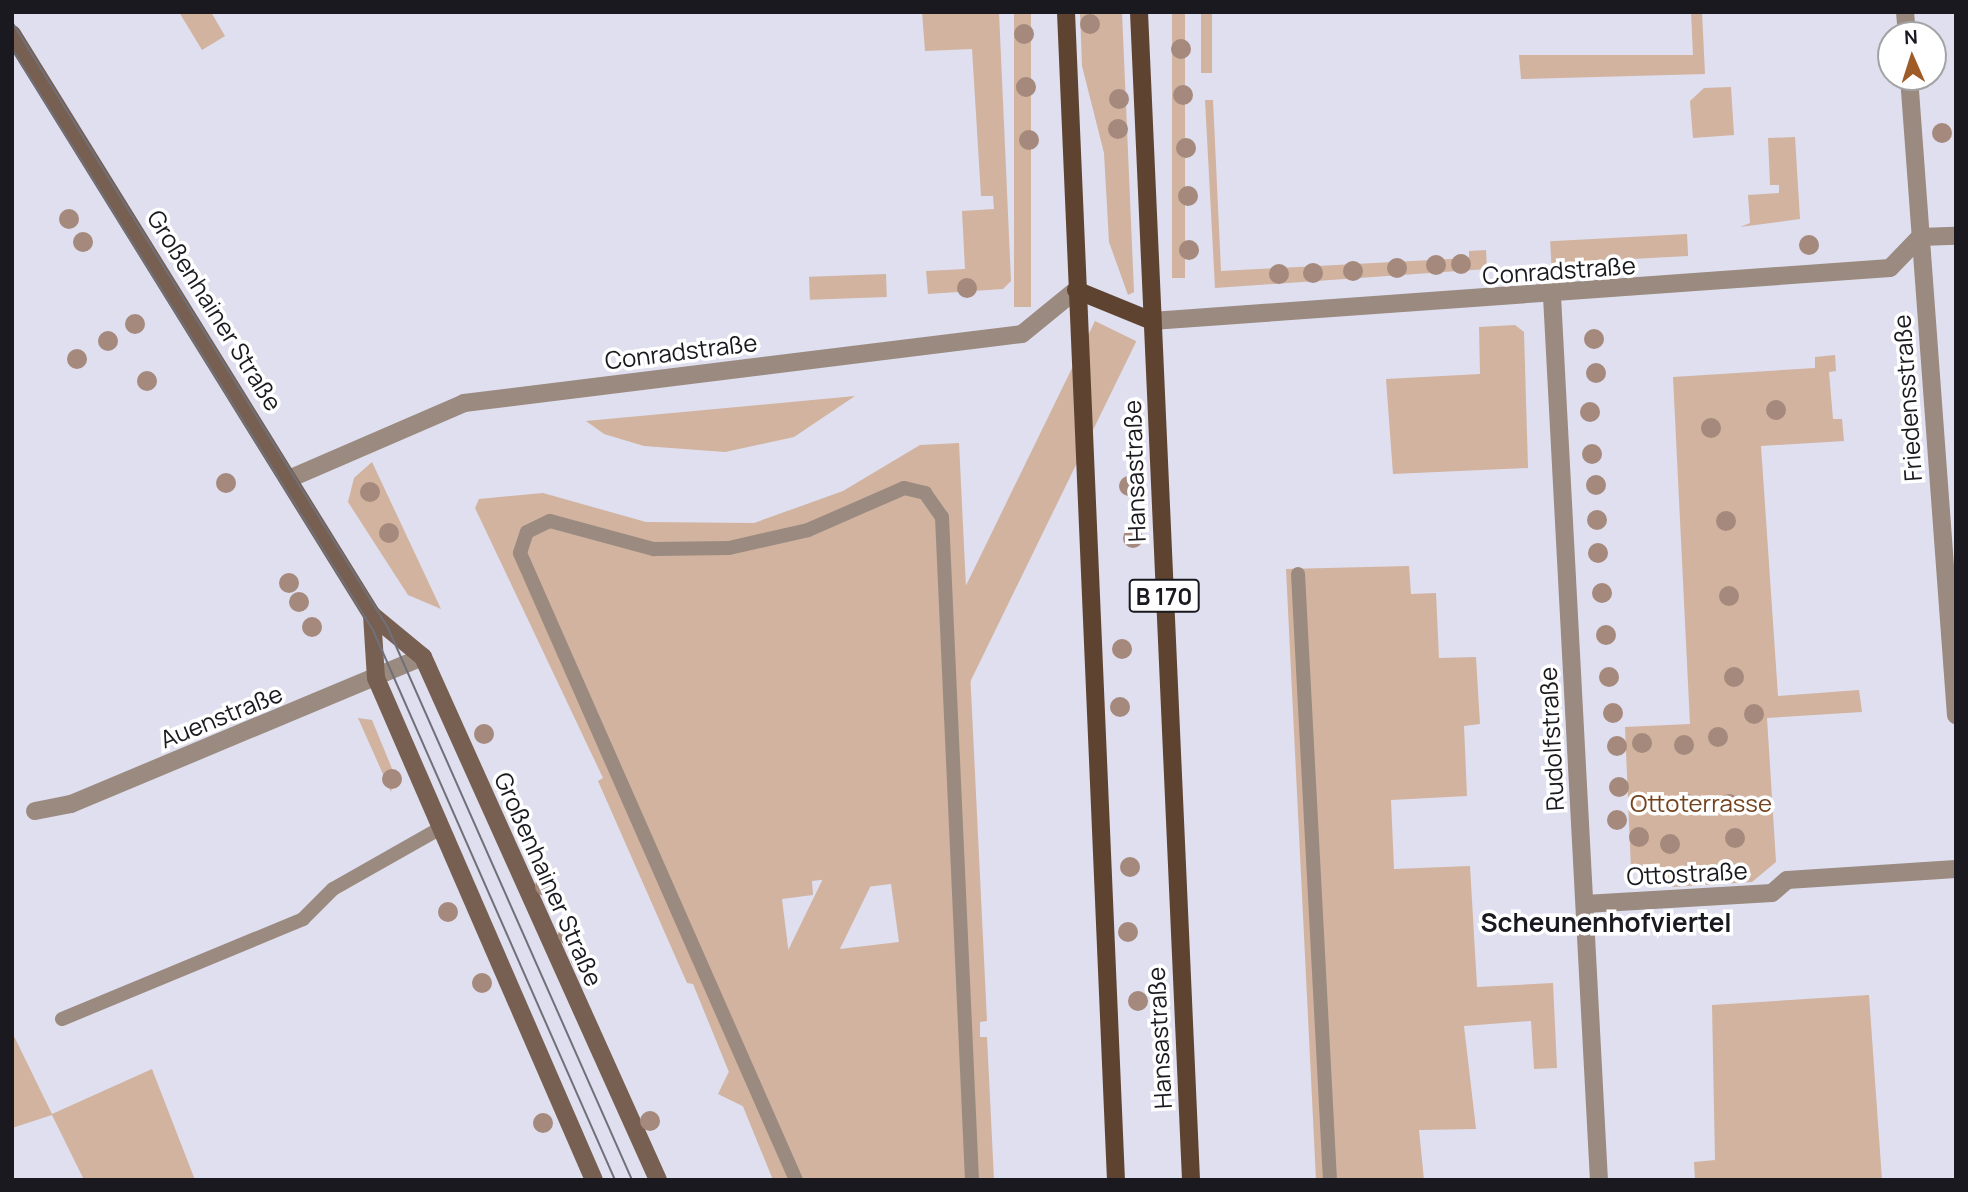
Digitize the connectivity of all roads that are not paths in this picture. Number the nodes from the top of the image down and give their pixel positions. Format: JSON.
{"nodes":[{"id":1,"x":1066,"y":12,"type":"edge"},
{"id":2,"x":1139,"y":12,"type":"edge"},
{"id":3,"x":12,"y":34,"type":"edge"},
{"id":4,"x":1910,"y":91,"type":"edge"},
{"id":5,"x":1956,"y":236,"type":"edge"},
{"id":6,"x":1920,"y":237,"type":"junction"},
{"id":7,"x":1076,"y":289,"type":"junction"},
{"id":8,"x":1552,"y":296,"type":"junction"},
{"id":9,"x":1152,"y":321,"type":"junction"},
{"id":10,"x":291,"y":478,"type":"junction"},
{"id":11,"x":1298,"y":574,"type":"dead end"},
{"id":12,"x":372,"y":615,"type":"junction"},
{"id":13,"x":423,"y":657,"type":"junction"},
{"id":14,"x":376,"y":678,"type":"junction"},
{"id":15,"x":1956,"y":715,"type":"edge"},
{"id":16,"x":35,"y":811,"type":"dead end"},
{"id":17,"x":440,"y":828,"type":"junction"},
{"id":18,"x":1956,"y":869,"type":"edge"},
{"id":19,"x":1585,"y":904,"type":"junction"},
{"id":20,"x":62,"y":1019,"type":"dead end"},
{"id":21,"x":594,"y":1180,"type":"edge"},
{"id":22,"x":658,"y":1180,"type":"edge"},
{"id":23,"x":796,"y":1180,"type":"edge"},
{"id":24,"x":972,"y":1180,"type":"edge"},
{"id":25,"x":1116,"y":1180,"type":"edge"},
{"id":26,"x":1191,"y":1180,"type":"edge"},
{"id":27,"x":1330,"y":1180,"type":"edge"},
{"id":28,"x":1599,"y":1180,"type":"edge"}],
"edges":[{"from":1,"to":7,"type":"main road","name":"Hansastraße","number":"B 170"},
{"from":2,"to":9,"type":"main road","name":"Hansastraße","number":"B 170"},
{"from":3,"to":10,"type":"main road","name":"Großenhainer Straße"},
{"from":4,"to":6,"type":"street","name":"Friedensstraße"},
{"from":5,"to":6,"type":"street"},
{"from":6,"to":8,"type":"street","name":"Conradstraße"},
{"from":6,"to":15,"type":"street","name":"Friedensstraße"},
{"from":7,"to":9,"type":"main road"},
{"from":7,"to":10,"type":"street","name":"Conradstraße"},
{"from":7,"to":25,"type":"main road","name":"Hansastraße","number":"B 170"},
{"from":8,"to":9,"type":"street","name":"Conradstraße"},
{"from":8,"to":19,"type":"street","name":"Rudolfstraße"},
{"from":9,"to":26,"type":"main road","name":"Hansastraße","number":"B 170"},
{"from":10,"to":12,"type":"main road","name":"Großenhainer Straße"},
{"from":11,"to":27,"type":"lane"},
{"from":12,"to":13,"type":"main road","name":"Großenhainer Straße"},
{"from":12,"to":14,"type":"main road","name":"Großenhainer Straße"},
{"from":13,"to":14,"type":"street","name":"Auenstraße"},
{"from":13,"to":22,"type":"main road","name":"Großenhainer Straße"},
{"from":14,"to":16,"type":"street","name":"Auenstraße"},
{"from":14,"to":17,"type":"main road","name":"Großenhainer Straße"},
{"from":17,"to":20,"type":"lane"},
{"from":17,"to":21,"type":"main road","name":"Großenhainer Straße"},
{"from":18,"to":19,"type":"street","name":"Ottostraße"},
{"from":19,"to":28,"type":"street","name":"Rudolfstraße"},
{"from":23,"to":24,"type":"lane"}]}
